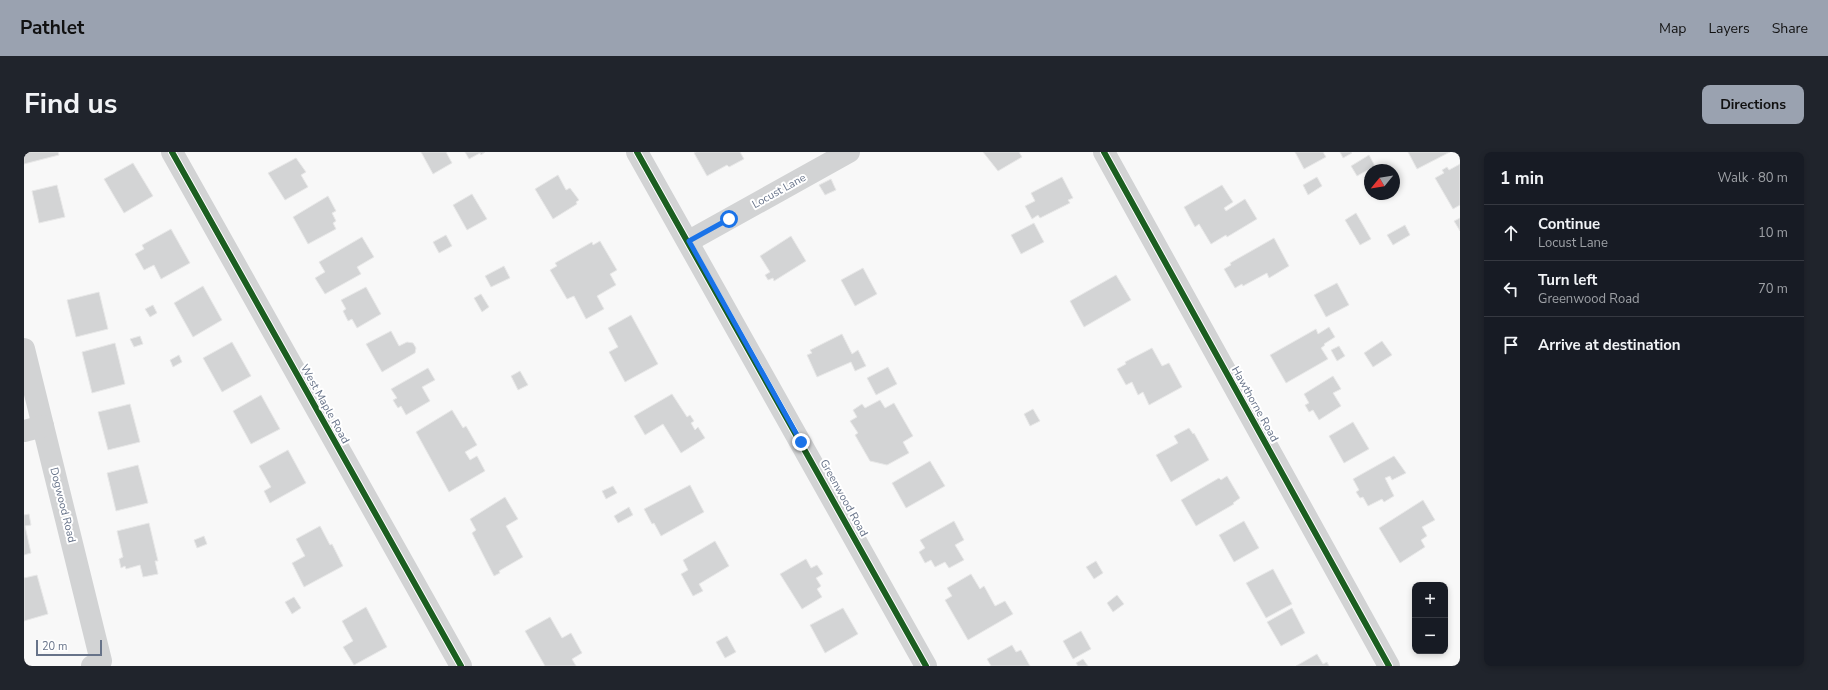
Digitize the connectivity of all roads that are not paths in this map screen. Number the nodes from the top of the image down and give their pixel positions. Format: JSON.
{"nodes":[{"id":1,"x":172,"y":152,"type":"edge"},
{"id":2,"x":637,"y":152,"type":"edge"},
{"id":3,"x":848,"y":152,"type":"edge"},
{"id":4,"x":1104,"y":152,"type":"edge"},
{"id":5,"x":689,"y":241,"type":"junction"},
{"id":6,"x":24,"y":349,"type":"edge"},
{"id":7,"x":34,"y":428,"type":"edge"},
{"id":8,"x":97,"y":664,"type":"edge"},
{"id":9,"x":460,"y":666,"type":"edge"},
{"id":10,"x":926,"y":666,"type":"edge"},
{"id":11,"x":1389,"y":666,"type":"edge"}],
"edges":[{"from":1,"to":9,"type":"street","name":"West Maple Road"},
{"from":2,"to":5,"type":"street","name":"Greenwood Road"},
{"from":3,"to":5,"type":"street","name":"Locust Lane"},
{"from":4,"to":11,"type":"street","name":"Hawthorne Road"},
{"from":5,"to":10,"type":"street","name":"Greenwood Road"},
{"from":6,"to":7,"type":"street","name":"Dogwood Road"},
{"from":7,"to":8,"type":"street","name":"Dogwood Road"}]}
